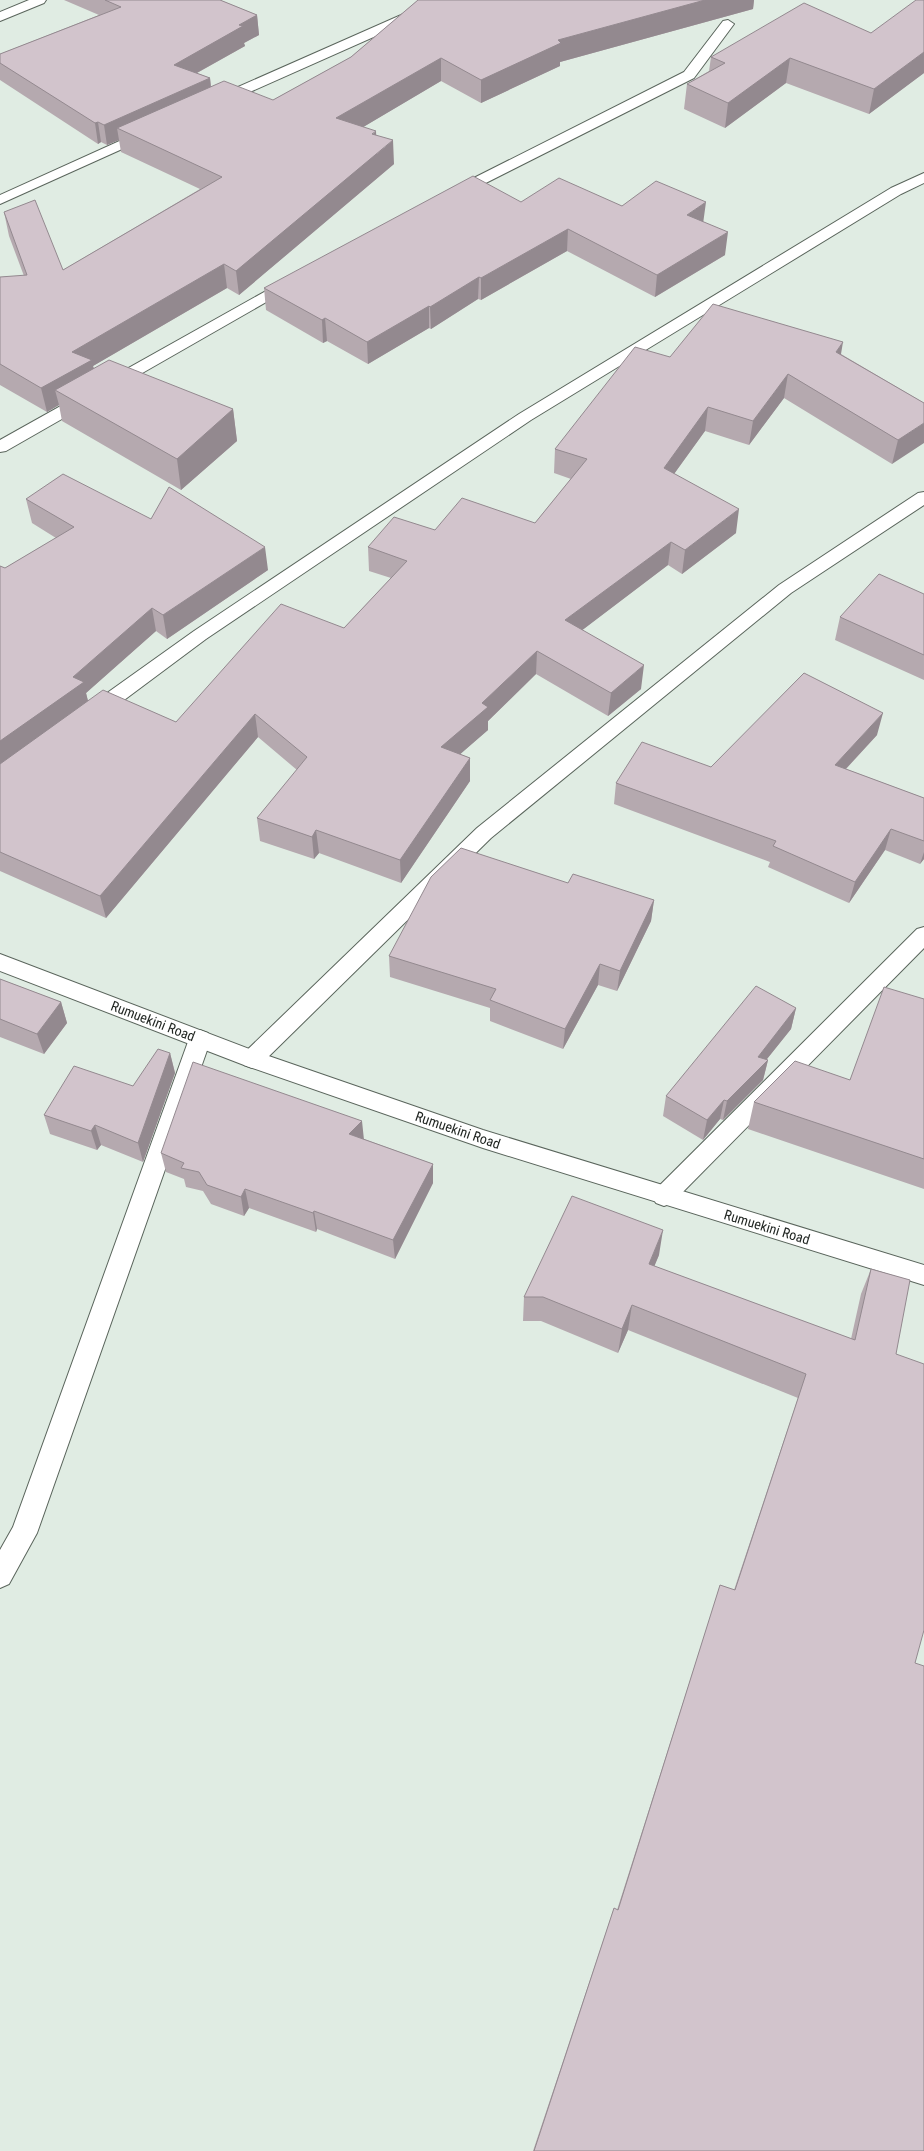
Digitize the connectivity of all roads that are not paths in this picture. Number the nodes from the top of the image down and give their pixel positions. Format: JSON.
{"nodes":[{"id":1,"x":40,"y":0,"type":"edge"},
{"id":2,"x":446,"y":0,"type":"edge"},
{"id":3,"x":0,"y":17,"type":"edge"},
{"id":4,"x":728,"y":24,"type":"dead end"},
{"id":5,"x":209,"y":105,"type":"edge"},
{"id":6,"x":159,"y":128,"type":"edge"},
{"id":7,"x":924,"y":178,"type":"edge"},
{"id":8,"x":0,"y":200,"type":"edge"},
{"id":9,"x":440,"y":200,"type":"edge"},
{"id":10,"x":302,"y":276,"type":"edge"},
{"id":11,"x":0,"y":447,"type":"edge"},
{"id":12,"x":924,"y":497,"type":"edge"},
{"id":13,"x":77,"y":725,"type":"edge"},
{"id":14,"x":924,"y":936,"type":"edge"},
{"id":15,"x":0,"y":962,"type":"edge"},
{"id":16,"x":200,"y":1039,"type":"junction"},
{"id":17,"x":252,"y":1059,"type":"junction"},
{"id":18,"x":664,"y":1196,"type":"junction"},
{"id":19,"x":924,"y":1275,"type":"edge"},
{"id":20,"x":0,"y":1575,"type":"edge"}],
"edges":[{"from":1,"to":3,"type":"street"},
{"from":2,"to":5,"type":"street"},
{"from":4,"to":9,"type":"street"},
{"from":6,"to":8,"type":"street"},
{"from":7,"to":13,"type":"street"},
{"from":10,"to":11,"type":"street"},
{"from":12,"to":17,"type":"street"},
{"from":14,"to":18,"type":"street"},
{"from":15,"to":16,"type":"street","name":"Rumuekini Road"},
{"from":16,"to":17,"type":"street","name":"Rumuekini Road"},
{"from":16,"to":20,"type":"street"},
{"from":17,"to":18,"type":"street","name":"Rumuekini Road"},
{"from":18,"to":19,"type":"street","name":"Rumuekini Road"}]}
